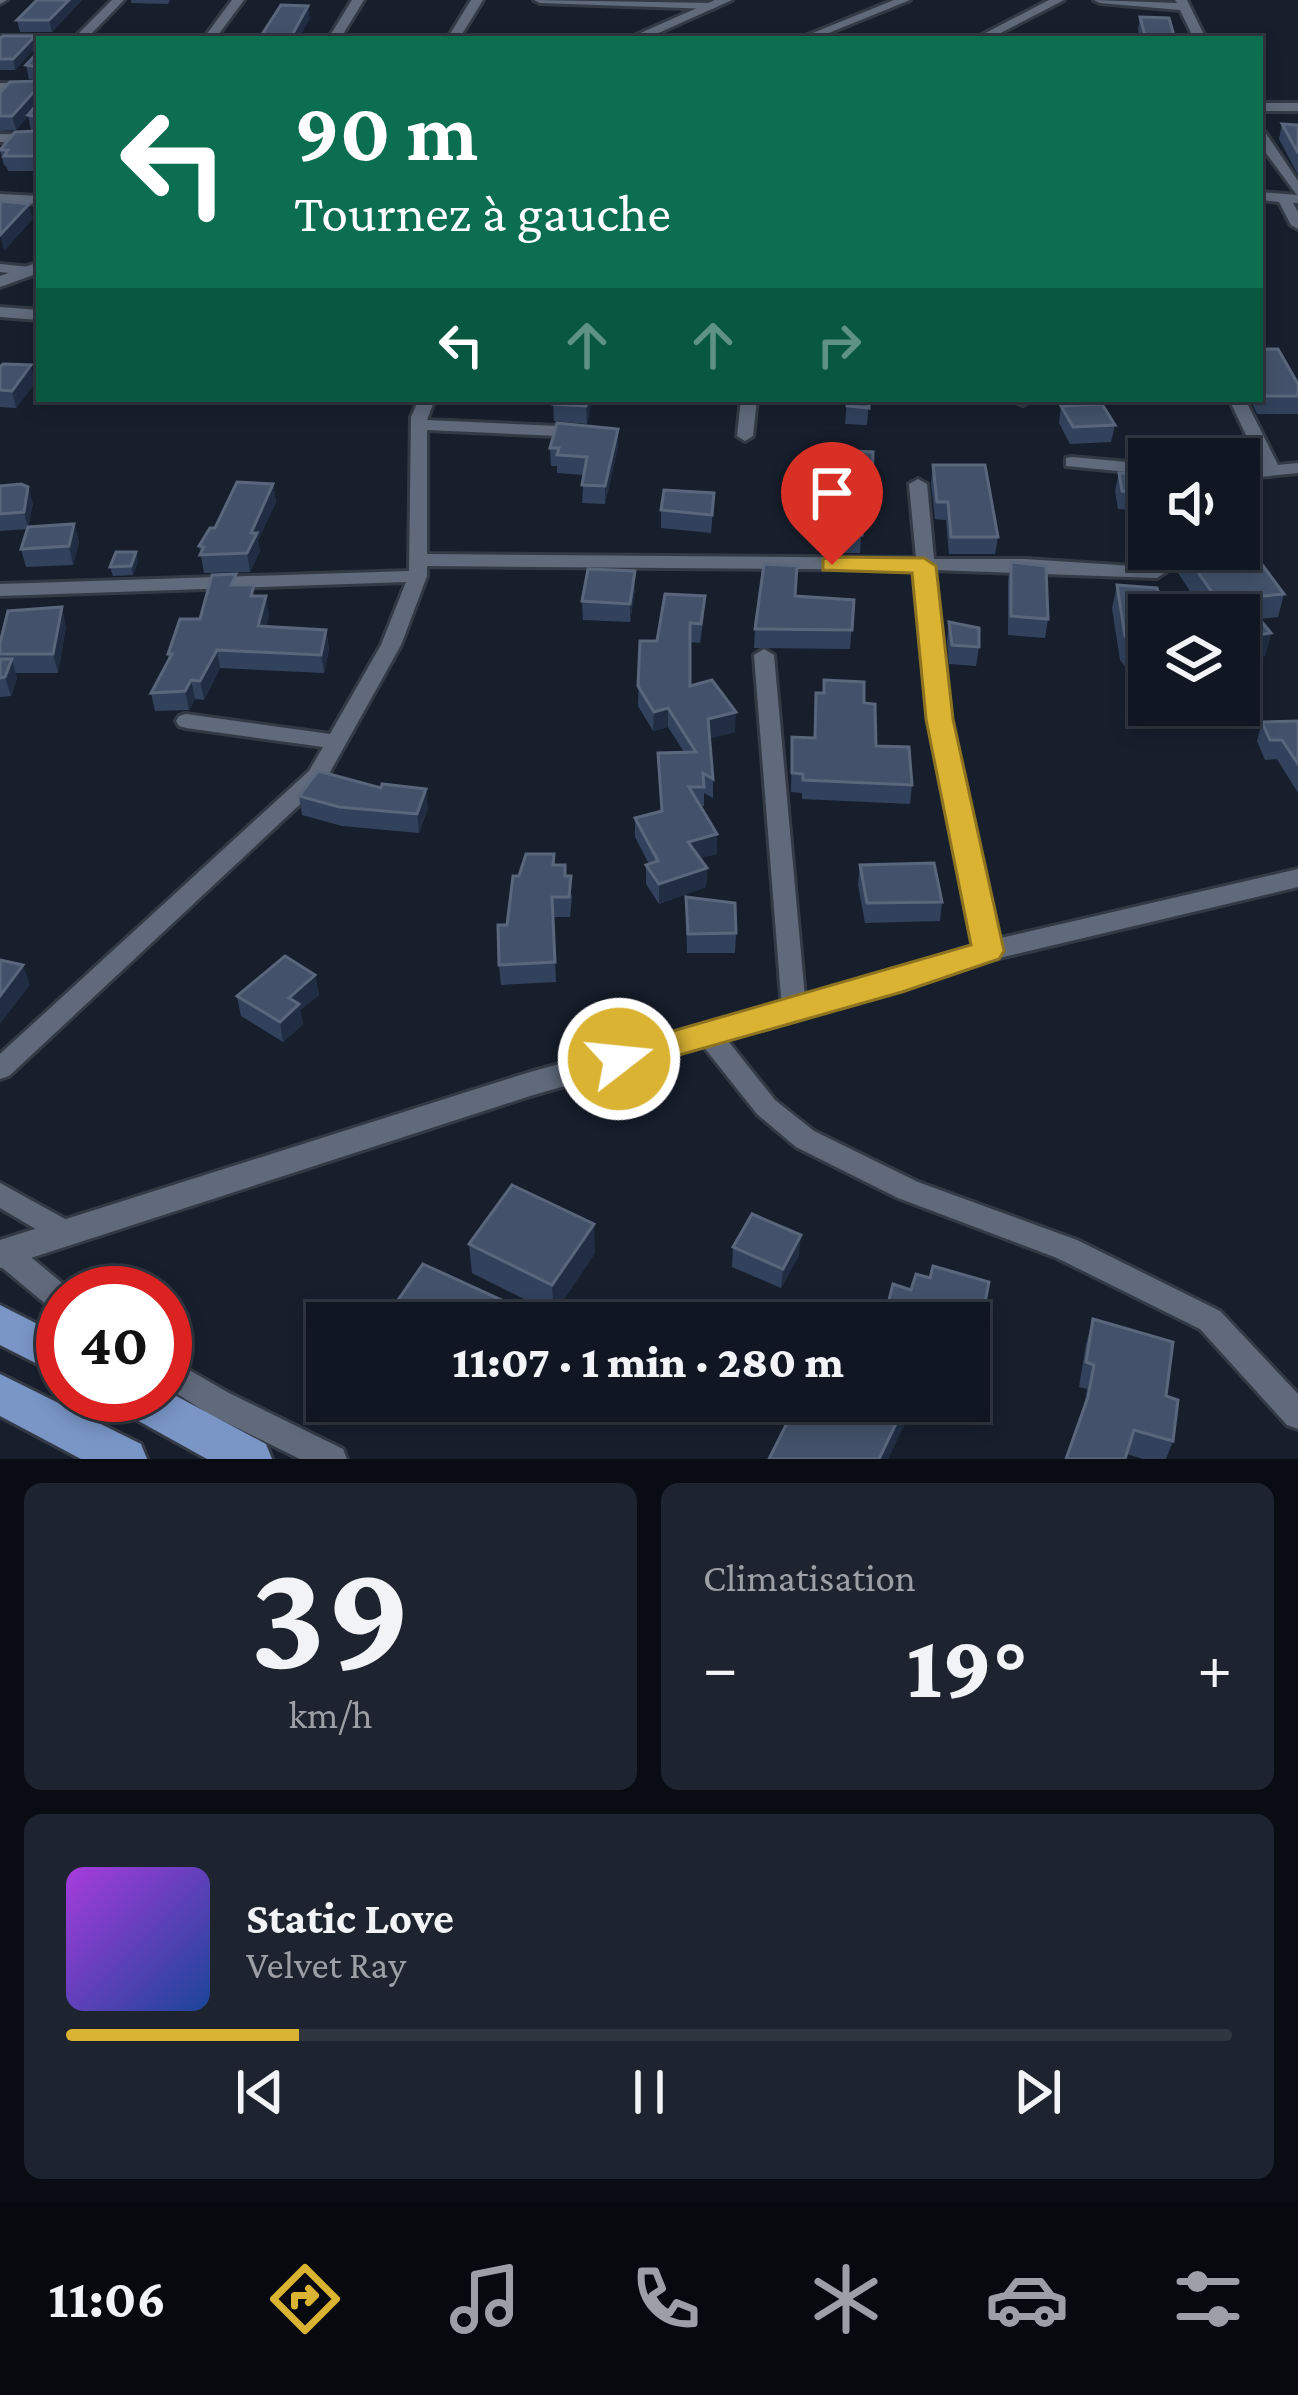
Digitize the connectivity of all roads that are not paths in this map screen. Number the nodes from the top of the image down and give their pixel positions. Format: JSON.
{"nodes":[{"id":1,"x":118,"y":0,"type":"edge"},
{"id":2,"x":238,"y":0,"type":"edge"},
{"id":3,"x":358,"y":0,"type":"edge"},
{"id":4,"x":477,"y":0,"type":"edge"},
{"id":5,"x":540,"y":0,"type":"edge"},
{"id":6,"x":904,"y":0,"type":"edge"},
{"id":7,"x":1058,"y":0,"type":"edge"},
{"id":8,"x":1100,"y":0,"type":"edge"},
{"id":9,"x":720,"y":3,"type":"edge"},
{"id":10,"x":1182,"y":4,"type":"edge"},
{"id":11,"x":650,"y":33,"type":"junction"},
{"id":12,"x":81,"y":36,"type":"edge"},
{"id":13,"x":211,"y":36,"type":"edge"},
{"id":14,"x":336,"y":36,"type":"edge"},
{"id":15,"x":455,"y":36,"type":"edge"},
{"id":16,"x":642,"y":36,"type":"edge"},
{"id":17,"x":658,"y":36,"type":"edge"},
{"id":18,"x":812,"y":36,"type":"edge"},
{"id":19,"x":986,"y":36,"type":"edge"},
{"id":20,"x":1198,"y":36,"type":"edge"},
{"id":21,"x":0,"y":39,"type":"edge"},
{"id":22,"x":36,"y":39,"type":"edge"},
{"id":23,"x":0,"y":87,"type":"edge"},
{"id":24,"x":36,"y":88,"type":"edge"},
{"id":25,"x":1263,"y":106,"type":"edge"},
{"id":26,"x":1298,"y":107,"type":"edge"},
{"id":27,"x":7,"y":138,"type":"edge"},
{"id":28,"x":1263,"y":140,"type":"edge"},
{"id":29,"x":1275,"y":157,"type":"junction"},
{"id":30,"x":1298,"y":158,"type":"edge"},
{"id":31,"x":0,"y":159,"type":"edge"},
{"id":32,"x":1263,"y":196,"type":"edge"},
{"id":33,"x":1294,"y":196,"type":"edge"},
{"id":34,"x":0,"y":198,"type":"edge"},
{"id":35,"x":36,"y":200,"type":"edge"},
{"id":36,"x":1298,"y":225,"type":"edge"},
{"id":37,"x":0,"y":268,"type":"edge"},
{"id":38,"x":34,"y":269,"type":"edge"},
{"id":39,"x":0,"y":282,"type":"edge"},
{"id":40,"x":0,"y":312,"type":"edge"},
{"id":41,"x":36,"y":315,"type":"edge"},
{"id":42,"x":426,"y":402,"type":"edge"},
{"id":43,"x":748,"y":402,"type":"edge"},
{"id":44,"x":1238,"y":402,"type":"edge"},
{"id":45,"x":418,"y":425,"type":"junction"},
{"id":46,"x":583,"y":432,"type":"edge"},
{"id":47,"x":745,"y":436,"type":"dead end"},
{"id":48,"x":1072,"y":462,"type":"dead end"},
{"id":49,"x":1128,"y":467,"type":"edge"},
{"id":50,"x":1298,"y":469,"type":"edge"},
{"id":51,"x":1260,"y":473,"type":"edge"},
{"id":52,"x":1273,"y":473,"type":"junction"},
{"id":53,"x":918,"y":484,"type":"dead end"},
{"id":54,"x":924,"y":566,"type":"junction"},
{"id":55,"x":418,"y":568,"type":"junction"},
{"id":56,"x":1157,"y":572,"type":"dead end"},
{"id":57,"x":0,"y":590,"type":"edge"},
{"id":58,"x":764,"y":655,"type":"dead end"},
{"id":59,"x":186,"y":721,"type":"dead end"},
{"id":60,"x":336,"y":742,"type":"junction"},
{"id":61,"x":1298,"y":878,"type":"edge"},
{"id":62,"x":988,"y":951,"type":"junction"},
{"id":63,"x":794,"y":1009,"type":"junction"},
{"id":64,"x":707,"y":1034,"type":"junction"},
{"id":65,"x":0,"y":1069,"type":"edge"},
{"id":66,"x":0,"y":1194,"type":"edge"},
{"id":67,"x":66,"y":1233,"type":"junction"},
{"id":68,"x":2,"y":1254,"type":"edge"},
{"id":69,"x":36,"y":1280,"type":"edge"},
{"id":70,"x":0,"y":1324,"type":"edge"},
{"id":71,"x":36,"y":1343,"type":"edge"},
{"id":72,"x":192,"y":1387,"type":"edge"},
{"id":73,"x":0,"y":1394,"type":"edge"},
{"id":74,"x":1298,"y":1415,"type":"edge"},
{"id":75,"x":182,"y":1422,"type":"edge"},
{"id":76,"x":125,"y":1459,"type":"edge"},
{"id":77,"x":250,"y":1459,"type":"edge"},
{"id":78,"x":332,"y":1459,"type":"edge"}],
"edges":[{"from":1,"to":12,"type":"street"},
{"from":2,"to":13,"type":"street"},
{"from":3,"to":14,"type":"street"},
{"from":4,"to":15,"type":"street"},
{"from":5,"to":9,"type":"street"},
{"from":6,"to":18,"type":"street"},
{"from":7,"to":19,"type":"street"},
{"from":8,"to":10,"type":"street"},
{"from":9,"to":11,"type":"street"},
{"from":10,"to":20,"type":"street"},
{"from":11,"to":16,"type":"street"},
{"from":11,"to":17,"type":"street"},
{"from":21,"to":22,"type":"street"},
{"from":23,"to":24,"type":"street"},
{"from":25,"to":26,"type":"street"},
{"from":27,"to":31,"type":"street"},
{"from":28,"to":29,"type":"street"},
{"from":29,"to":30,"type":"street"},
{"from":29,"to":33,"type":"street"},
{"from":32,"to":33,"type":"street"},
{"from":33,"to":36,"type":"street"},
{"from":34,"to":35,"type":"street"},
{"from":37,"to":38,"type":"street"},
{"from":38,"to":39,"type":"street"},
{"from":40,"to":41,"type":"street"},
{"from":42,"to":45,"type":"street"},
{"from":43,"to":47,"type":"street"},
{"from":44,"to":52,"type":"street"},
{"from":45,"to":46,"type":"street"},
{"from":45,"to":55,"type":"street"},
{"from":48,"to":49,"type":"street"},
{"from":50,"to":52,"type":"street"},
{"from":51,"to":52,"type":"street"},
{"from":53,"to":54,"type":"street"},
{"from":54,"to":55,"type":"street"},
{"from":54,"to":56,"type":"street"},
{"from":54,"to":62,"type":"street"},
{"from":55,"to":57,"type":"street"},
{"from":55,"to":60,"type":"street"},
{"from":58,"to":63,"type":"street"},
{"from":59,"to":60,"type":"street"},
{"from":60,"to":65,"type":"street"},
{"from":61,"to":62,"type":"street"},
{"from":62,"to":63,"type":"street"},
{"from":63,"to":64,"type":"street"},
{"from":64,"to":67,"type":"street"},
{"from":64,"to":74,"type":"street"},
{"from":66,"to":67,"type":"street"},
{"from":67,"to":68,"type":"street"},
{"from":68,"to":69,"type":"street"},
{"from":70,"to":71,"type":"main road"},
{"from":72,"to":78,"type":"street"},
{"from":73,"to":76,"type":"main road"},
{"from":75,"to":77,"type":"main road"}]}
